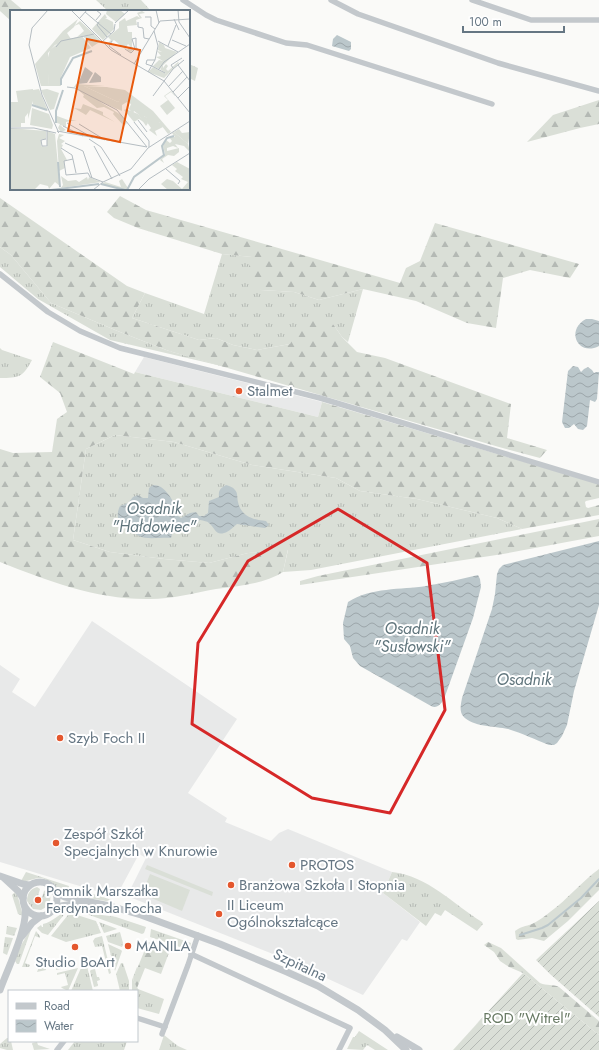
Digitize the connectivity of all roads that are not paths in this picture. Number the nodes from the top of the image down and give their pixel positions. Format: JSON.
{"nodes":[{"id":1,"x":183,"y":0,"type":"edge"},
{"id":2,"x":331,"y":0,"type":"edge"},
{"id":3,"x":472,"y":0,"type":"edge"},
{"id":4,"x":599,"y":20,"type":"edge"},
{"id":5,"x":599,"y":91,"type":"edge"},
{"id":6,"x":492,"y":104,"type":"dead end"},
{"id":7,"x":0,"y":274,"type":"edge"},
{"id":8,"x":599,"y":482,"type":"edge"},
{"id":9,"x":1,"y":876,"type":"edge"},
{"id":10,"x":30,"y":885,"type":"junction"},
{"id":11,"x":56,"y":893,"type":"junction"},
{"id":12,"x":23,"y":898,"type":"junction"},
{"id":13,"x":88,"y":902,"type":"junction"},
{"id":14,"x":25,"y":908,"type":"junction"},
{"id":15,"x":55,"y":908,"type":"junction"},
{"id":16,"x":42,"y":916,"type":"junction"},
{"id":17,"x":198,"y":935,"type":"junction"},
{"id":18,"x":20,"y":939,"type":"junction"},
{"id":19,"x":191,"y":954,"type":"junction"},
{"id":20,"x":0,"y":990,"type":"edge"},
{"id":21,"x":138,"y":1018,"type":"edge"},
{"id":22,"x":165,"y":1027,"type":"junction"},
{"id":23,"x":385,"y":1030,"type":"junction"},
{"id":24,"x":162,"y":1034,"type":"dead end"},
{"id":25,"x":63,"y":1042,"type":"edge"},
{"id":26,"x":57,"y":1050,"type":"edge"},
{"id":27,"x":339,"y":1050,"type":"edge"},
{"id":28,"x":406,"y":1050,"type":"edge"},
{"id":29,"x":419,"y":1050,"type":"edge"}],
"edges":[{"from":1,"to":6,"type":"street"},
{"from":2,"to":5,"type":"street"},
{"from":3,"to":4,"type":"street"},
{"from":7,"to":8,"type":"street"},
{"from":9,"to":10,"type":"street"},
{"from":9,"to":12,"type":"street"},
{"from":10,"to":11,"type":"street"},
{"from":10,"to":12,"type":"street"},
{"from":11,"to":13,"type":"street","name":"Szpitalna"},
{"from":11,"to":15,"type":"street"},
{"from":12,"to":14,"type":"street"},
{"from":13,"to":15,"type":"street","name":"Szpitalna"},
{"from":13,"to":17,"type":"street","name":"Szpitalna"},
{"from":14,"to":16,"type":"street"},
{"from":14,"to":18,"type":"street"},
{"from":15,"to":16,"type":"street"},
{"from":16,"to":18,"type":"street"},
{"from":17,"to":19,"type":"street"},
{"from":17,"to":23,"type":"street","name":"Szpitalna"},
{"from":18,"to":20,"type":"street"},
{"from":19,"to":22,"type":"street"},
{"from":19,"to":27,"type":"street"},
{"from":21,"to":22,"type":"street"},
{"from":22,"to":24,"type":"street"},
{"from":23,"to":28,"type":"street","name":"Szpitalna"},
{"from":23,"to":29,"type":"street","name":"Szpitalna"},
{"from":25,"to":26,"type":"street"}]}
